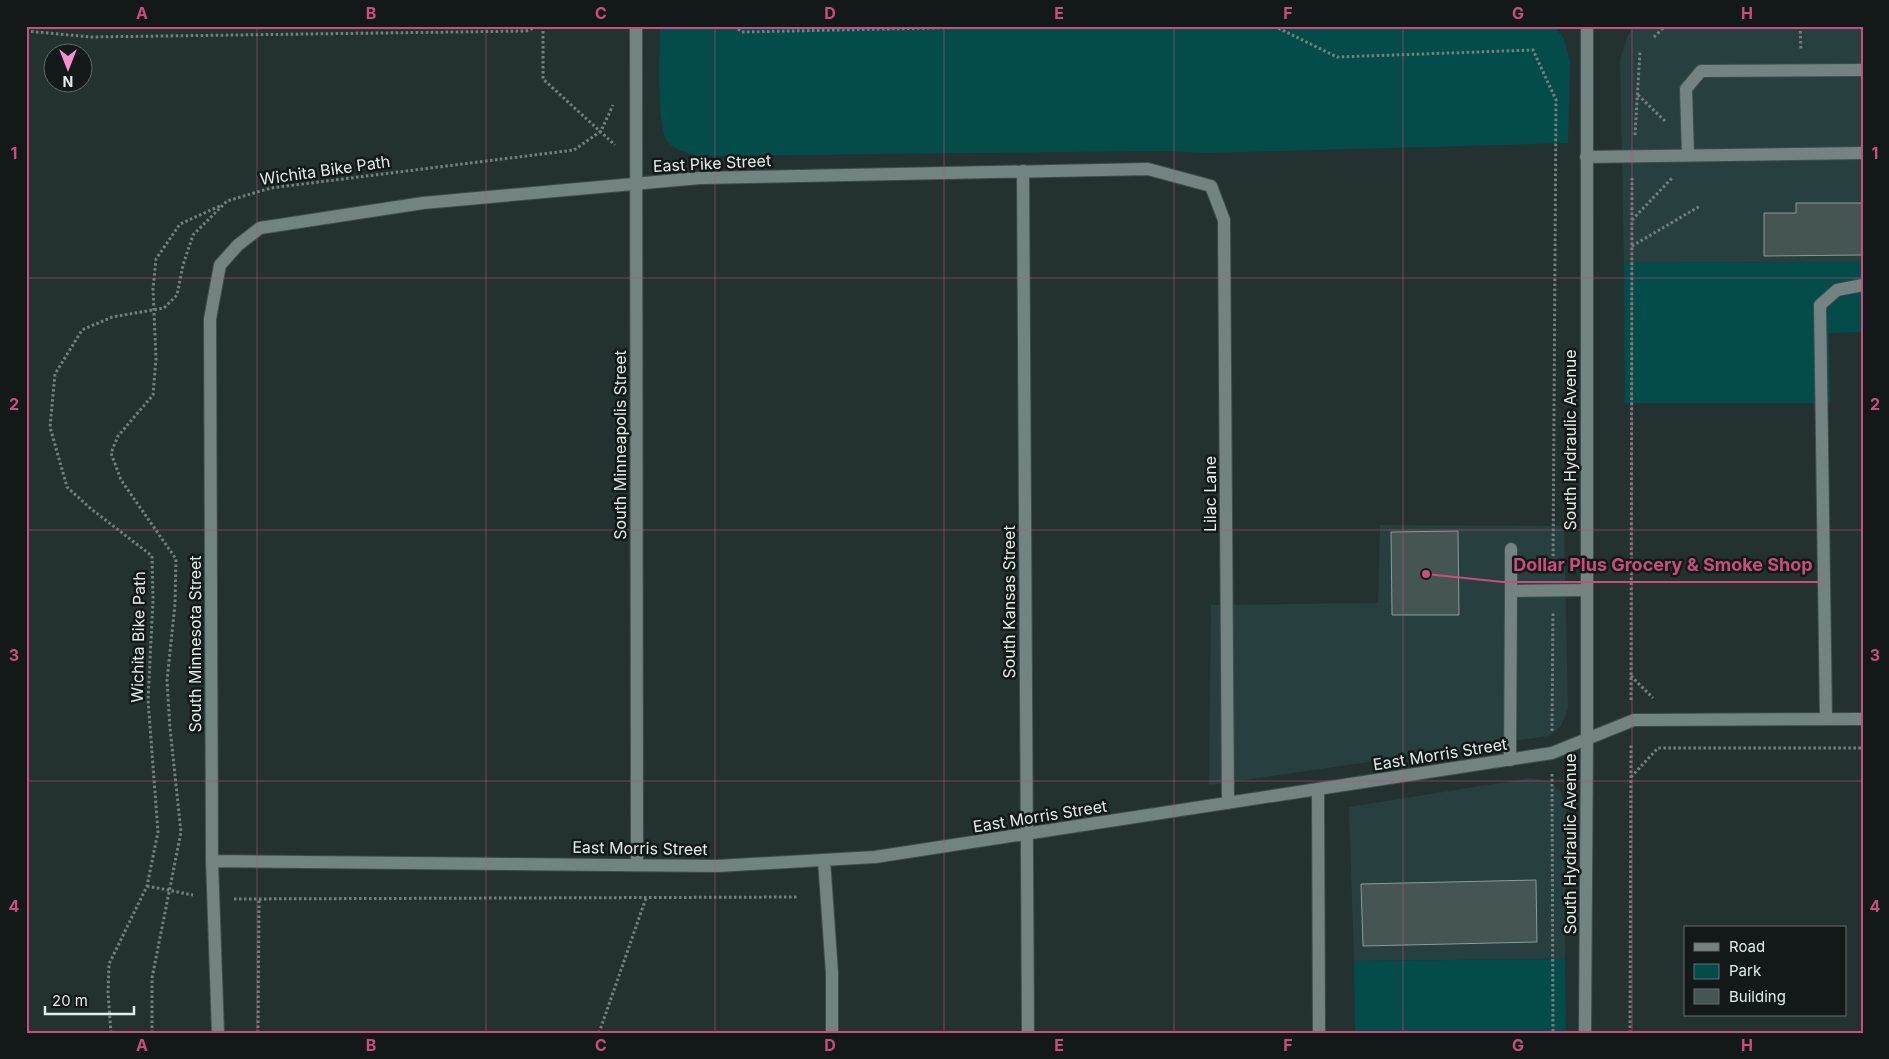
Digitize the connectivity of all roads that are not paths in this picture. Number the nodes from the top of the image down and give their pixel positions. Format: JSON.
{"nodes":[{"id":1,"x":636,"y":26,"type":"edge"},
{"id":2,"x":1587,"y":26,"type":"edge"},
{"id":3,"x":1863,"y":70,"type":"edge"},
{"id":4,"x":1863,"y":153,"type":"edge"},
{"id":5,"x":1688,"y":155,"type":"junction"},
{"id":6,"x":1586,"y":157,"type":"junction"},
{"id":7,"x":1023,"y":172,"type":"junction"},
{"id":8,"x":635,"y":184,"type":"junction"},
{"id":9,"x":1211,"y":186,"type":"joint"},
{"id":10,"x":226,"y":257,"type":"joint"},
{"id":11,"x":1863,"y":285,"type":"edge"},
{"id":12,"x":1511,"y":549,"type":"dead end"},
{"id":13,"x":1587,"y":590,"type":"junction"},
{"id":14,"x":1511,"y":591,"type":"junction"},
{"id":15,"x":1826,"y":719,"type":"junction"},
{"id":16,"x":1863,"y":719,"type":"edge"},
{"id":17,"x":1587,"y":739,"type":"junction"},
{"id":18,"x":1510,"y":760,"type":"junction"},
{"id":19,"x":1318,"y":790,"type":"junction"},
{"id":20,"x":1228,"y":803,"type":"junction"},
{"id":21,"x":1026,"y":834,"type":"junction"},
{"id":22,"x":824,"y":860,"type":"junction"},
{"id":23,"x":212,"y":861,"type":"junction"},
{"id":24,"x":637,"y":864,"type":"junction"},
{"id":25,"x":218,"y":1033,"type":"edge"},
{"id":26,"x":832,"y":1033,"type":"edge"},
{"id":27,"x":1028,"y":1033,"type":"edge"},
{"id":28,"x":1319,"y":1033,"type":"edge"},
{"id":29,"x":1585,"y":1033,"type":"edge"}],
"edges":[{"from":1,"to":8,"type":"street","name":"South Minneapolis Street"},
{"from":2,"to":6,"type":"street","name":"South Hydraulic Avenue"},
{"from":3,"to":5,"type":"street"},
{"from":4,"to":5,"type":"street"},
{"from":5,"to":6,"type":"street"},
{"from":6,"to":13,"type":"street","name":"South Hydraulic Avenue"},
{"from":7,"to":8,"type":"street","name":"East Pike Street"},
{"from":7,"to":9,"type":"street","name":"East Pike Street"},
{"from":7,"to":21,"type":"street","name":"South Kansas Street"},
{"from":8,"to":10,"type":"street","name":"East Pike Street"},
{"from":8,"to":24,"type":"street","name":"South Minneapolis Street"},
{"from":9,"to":20,"type":"street","name":"Lilac Lane"},
{"from":10,"to":23,"type":"street","name":"South Minnesota Street"},
{"from":11,"to":15,"type":"street"},
{"from":12,"to":14,"type":"street"},
{"from":13,"to":14,"type":"street"},
{"from":13,"to":17,"type":"street","name":"South Hydraulic Avenue"},
{"from":14,"to":18,"type":"street"},
{"from":15,"to":16,"type":"street","name":"East Morris Street"},
{"from":15,"to":17,"type":"street","name":"East Morris Street"},
{"from":17,"to":18,"type":"street","name":"East Morris Street"},
{"from":17,"to":29,"type":"street","name":"South Hydraulic Avenue"},
{"from":18,"to":19,"type":"street","name":"East Morris Street"},
{"from":19,"to":20,"type":"street","name":"East Morris Street"},
{"from":19,"to":28,"type":"street"},
{"from":20,"to":21,"type":"street","name":"East Morris Street"},
{"from":21,"to":22,"type":"street","name":"East Morris Street"},
{"from":21,"to":27,"type":"street","name":"South Kansas Street"},
{"from":22,"to":24,"type":"street","name":"East Morris Street"},
{"from":22,"to":26,"type":"street"},
{"from":23,"to":24,"type":"street","name":"East Morris Street"},
{"from":23,"to":25,"type":"street","name":"South Minnesota Street"}]}
